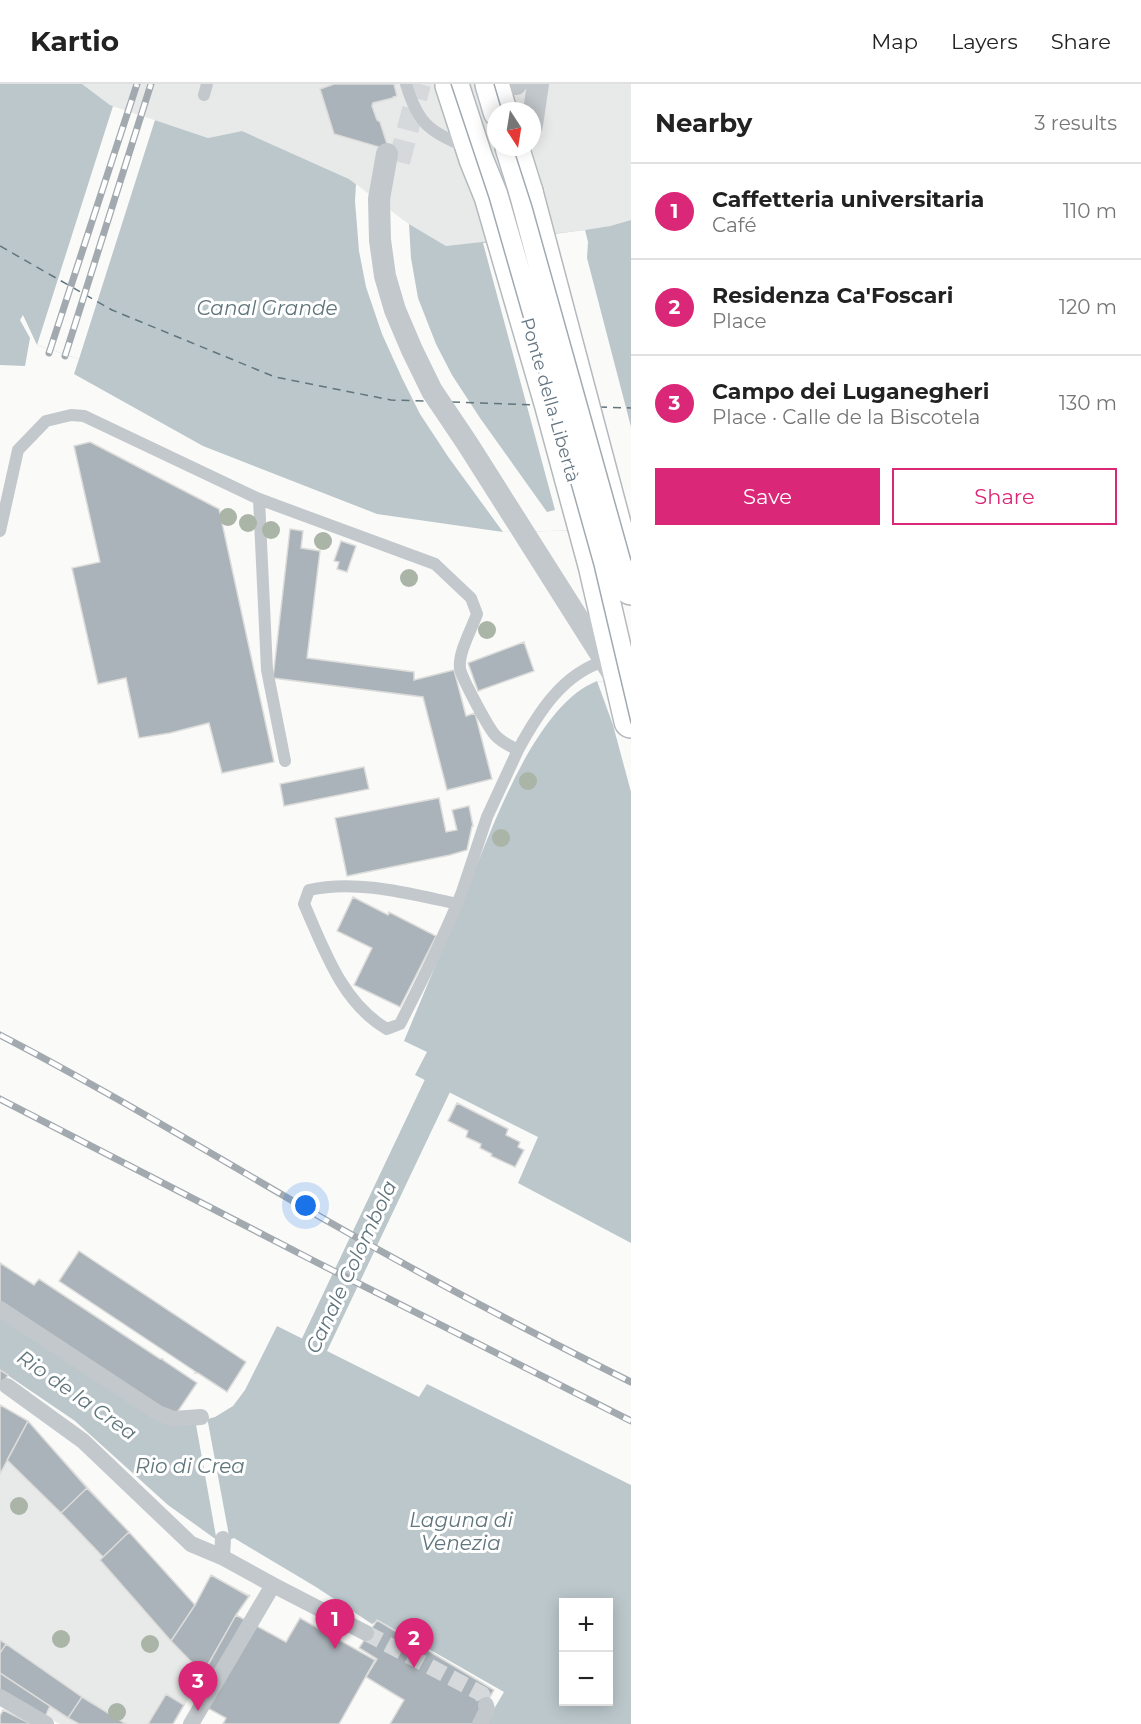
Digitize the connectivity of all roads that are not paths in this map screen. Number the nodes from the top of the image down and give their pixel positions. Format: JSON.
{"nodes":[{"id":1,"x":406,"y":84,"type":"edge"},
{"id":2,"x":494,"y":84,"type":"edge"},
{"id":3,"x":516,"y":84,"type":"edge"},
{"id":4,"x":538,"y":84,"type":"edge"},
{"id":5,"x":452,"y":85,"type":"edge"},
{"id":6,"x":498,"y":102,"type":"edge"},
{"id":7,"x":535,"y":102,"type":"edge"},
{"id":8,"x":472,"y":149,"type":"junction"},
{"id":9,"x":515,"y":156,"type":"edge"},
{"id":10,"x":529,"y":156,"type":"edge"},
{"id":11,"x":393,"y":158,"type":"tunnel mouth"},
{"id":12,"x":529,"y":200,"type":"junction"},
{"id":13,"x":258,"y":499,"type":"junction"},
{"id":14,"x":0,"y":531,"type":"edge"},
{"id":15,"x":631,"y":588,"type":"edge"},
{"id":16,"x":605,"y":661,"type":"junction"},
{"id":17,"x":623,"y":689,"type":"junction"},
{"id":18,"x":631,"y":721,"type":"edge"},
{"id":19,"x":518,"y":750,"type":"junction"},
{"id":20,"x":285,"y":761,"type":"dead end"},
{"id":21,"x":458,"y":904,"type":"junction"},
{"id":22,"x":0,"y":1309,"type":"edge"},
{"id":23,"x":7,"y":1386,"type":"dead end"},
{"id":24,"x":201,"y":1417,"type":"dead end"},
{"id":25,"x":223,"y":1539,"type":"dead end"},
{"id":26,"x":222,"y":1557,"type":"junction"},
{"id":27,"x":273,"y":1585,"type":"junction"},
{"id":28,"x":366,"y":1634,"type":"tunnel mouth"},
{"id":29,"x":0,"y":1697,"type":"edge"},
{"id":30,"x":486,"y":1705,"type":"dead end"},
{"id":31,"x":46,"y":1724,"type":"edge"},
{"id":32,"x":191,"y":1724,"type":"edge"},
{"id":33,"x":480,"y":1724,"type":"edge"}],
"edges":[{"from":1,"to":8,"type":"lane"},
{"from":2,"to":3,"type":"street"},
{"from":2,"to":6,"type":"main road"},
{"from":4,"to":7,"type":"street"},
{"from":5,"to":8,"type":"main road","name":"Ponte della Libertà"},
{"from":8,"to":17,"type":"main road","name":"Ponte della Libertà"},
{"from":9,"to":12,"type":"main road","name":"Ponte della Libertà"},
{"from":10,"to":12,"type":"street"},
{"from":11,"to":16,"type":"street"},
{"from":12,"to":15,"type":"main road","name":"Ponte della Libertà"},
{"from":13,"to":14,"type":"lane"},
{"from":13,"to":19,"type":"lane"},
{"from":13,"to":20,"type":"lane"},
{"from":16,"to":17,"type":"street"},
{"from":16,"to":19,"type":"lane"},
{"from":17,"to":18,"type":"main road","name":"Ponte della Libertà"},
{"from":19,"to":21,"type":"lane"},
{"from":21,"to":21,"type":"lane"},
{"from":22,"to":24,"type":"street"},
{"from":23,"to":26,"type":"street"},
{"from":25,"to":26,"type":"street"},
{"from":26,"to":27,"type":"street"},
{"from":27,"to":28,"type":"street"},
{"from":27,"to":32,"type":"street"},
{"from":29,"to":31,"type":"street"},
{"from":30,"to":33,"type":"street"}]}
